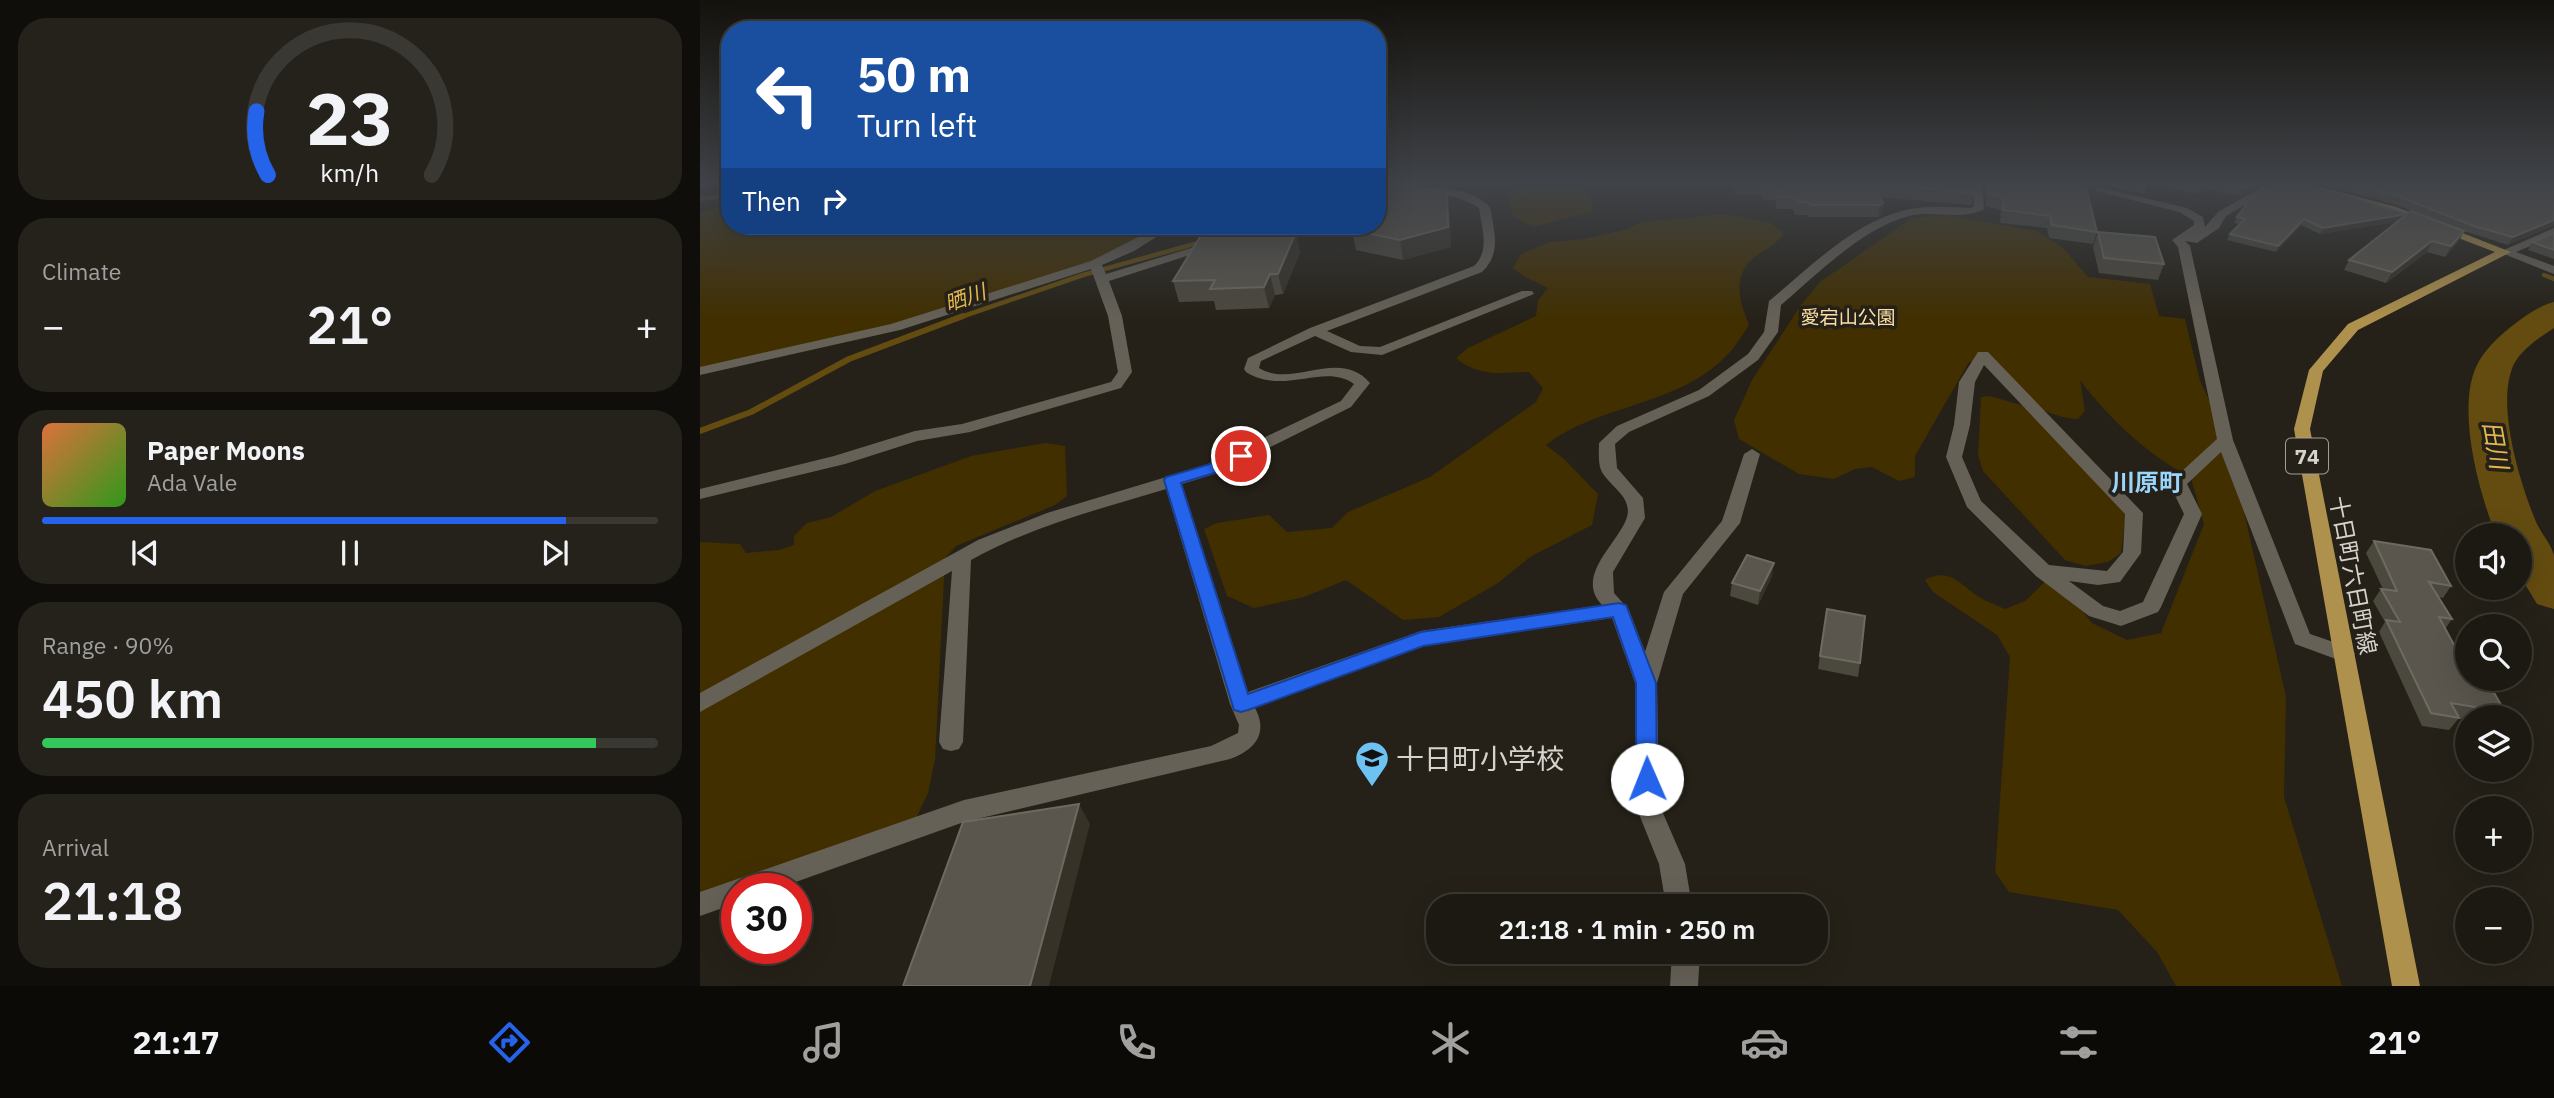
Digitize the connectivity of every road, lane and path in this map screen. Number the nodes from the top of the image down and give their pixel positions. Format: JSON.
{"nodes":[{"id":1,"x":1487,"y":229,"type":"edge"},
{"id":2,"x":1874,"y":229,"type":"edge"},
{"id":3,"x":2195,"y":229,"type":"edge"},
{"id":4,"x":2210,"y":229,"type":"edge"},
{"id":5,"x":2445,"y":229,"type":"edge"},
{"id":6,"x":2554,"y":232,"type":"edge"},
{"id":7,"x":1152,"y":235,"type":"edge"},
{"id":8,"x":1245,"y":235,"type":"edge"},
{"id":9,"x":2184,"y":246,"type":"junction"},
{"id":10,"x":2505,"y":252,"type":"junction"},
{"id":11,"x":1095,"y":264,"type":"junction"},
{"id":12,"x":2554,"y":270,"type":"edge"},
{"id":13,"x":1102,"y":279,"type":"junction"},
{"id":14,"x":1527,"y":294,"type":"dead end"},
{"id":15,"x":1315,"y":331,"type":"junction"},
{"id":16,"x":700,"y":371,"type":"edge"},
{"id":17,"x":2225,"y":440,"type":"junction"},
{"id":18,"x":1752,"y":454,"type":"dead end"},
{"id":19,"x":1172,"y":480,"type":"junction"},
{"id":20,"x":700,"y":494,"type":"edge"},
{"id":21,"x":962,"y":556,"type":"junction"},
{"id":22,"x":2043,"y":571,"type":"junction"},
{"id":23,"x":1619,"y":610,"type":"junction"},
{"id":24,"x":2344,"y":654,"type":"junction"},
{"id":25,"x":1646,"y":683,"type":"junction"},
{"id":26,"x":700,"y":703,"type":"edge"},
{"id":27,"x":1241,"y":704,"type":"junction"},
{"id":28,"x":951,"y":743,"type":"dead end"},
{"id":29,"x":788,"y":873,"type":"edge"},
{"id":30,"x":1677,"y":894,"type":"edge"},
{"id":31,"x":721,"y":897,"type":"edge"},
{"id":32,"x":700,"y":904,"type":"edge"},
{"id":33,"x":1685,"y":964,"type":"edge"},
{"id":34,"x":1684,"y":986,"type":"edge"},
{"id":35,"x":2406,"y":986,"type":"edge"}],
"edges":[{"from":1,"to":15,"type":"street"},
{"from":2,"to":23,"type":"street"},
{"from":3,"to":9,"type":"street"},
{"from":4,"to":9,"type":"street"},
{"from":5,"to":10,"type":"main road"},
{"from":6,"to":10,"type":"street"},
{"from":7,"to":11,"type":"street"},
{"from":8,"to":13,"type":"street"},
{"from":9,"to":17,"type":"street"},
{"from":10,"to":12,"type":"street"},
{"from":10,"to":24,"type":"main road","name":"十日町六日町線","number":"74"},
{"from":11,"to":13,"type":"street"},
{"from":11,"to":16,"type":"street"},
{"from":13,"to":20,"type":"street"},
{"from":14,"to":15,"type":"street"},
{"from":15,"to":19,"type":"street"},
{"from":17,"to":22,"type":"street"},
{"from":17,"to":24,"type":"street"},
{"from":18,"to":25,"type":"street"},
{"from":19,"to":21,"type":"street"},
{"from":19,"to":27,"type":"street"},
{"from":21,"to":26,"type":"street"},
{"from":21,"to":28,"type":"street"},
{"from":22,"to":22,"type":"street"},
{"from":23,"to":25,"type":"street"},
{"from":23,"to":27,"type":"street"},
{"from":24,"to":35,"type":"main road","name":"十日町六日町線","number":"74"},
{"from":25,"to":30,"type":"street"},
{"from":27,"to":29,"type":"street"},
{"from":31,"to":32,"type":"street"},
{"from":33,"to":34,"type":"street"}]}
